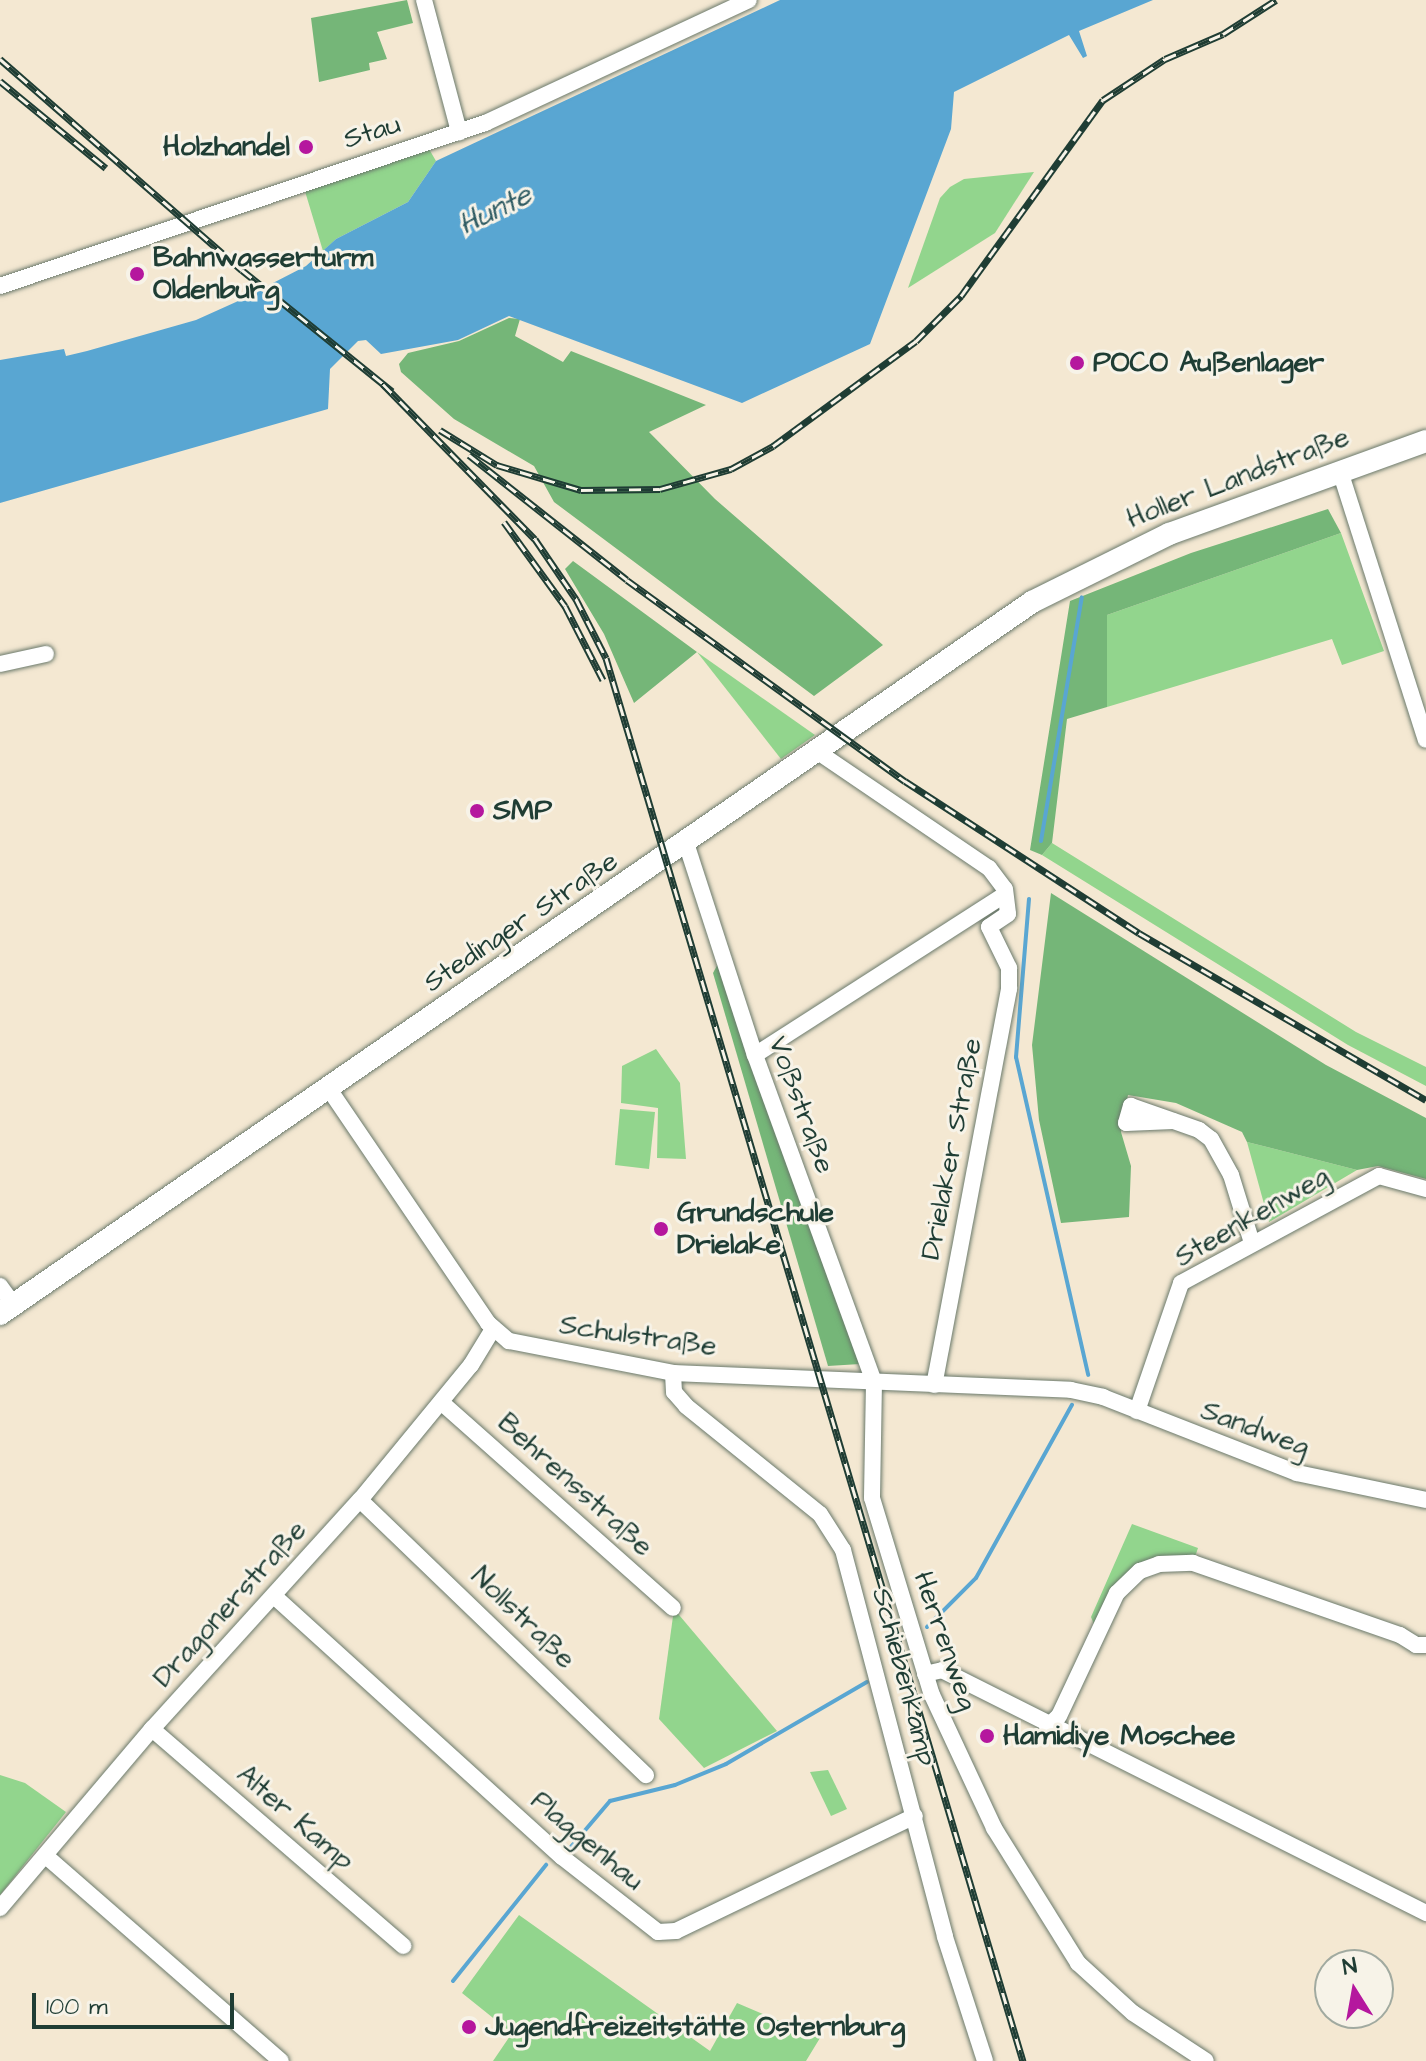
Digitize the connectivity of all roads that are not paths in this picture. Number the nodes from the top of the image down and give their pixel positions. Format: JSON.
{"nodes":[{"id":1,"x":424,"y":0,"type":"edge"},
{"id":2,"x":749,"y":0,"type":"edge"},
{"id":3,"x":459,"y":132,"type":"junction"},
{"id":4,"x":0,"y":286,"type":"edge"},
{"id":5,"x":1426,"y":441,"type":"edge"},
{"id":6,"x":1340,"y":471,"type":"junction"},
{"id":7,"x":1074,"y":578,"type":"joint"},
{"id":8,"x":46,"y":654,"type":"dead end"},
{"id":9,"x":0,"y":664,"type":"edge"},
{"id":10,"x":1426,"y":740,"type":"edge"},
{"id":11,"x":818,"y":752,"type":"junction"},
{"id":12,"x":686,"y":843,"type":"junction"},
{"id":13,"x":1004,"y":895,"type":"junction"},
{"id":14,"x":977,"y":913,"type":"junction"},
{"id":15,"x":989,"y":927,"type":"junction"},
{"id":16,"x":755,"y":1055,"type":"junction"},
{"id":17,"x":329,"y":1089,"type":"junction"},
{"id":18,"x":1173,"y":1121,"type":"dead end"},
{"id":19,"x":1426,"y":1189,"type":"edge"},
{"id":20,"x":1252,"y":1243,"type":"junction"},
{"id":21,"x":0,"y":1286,"type":"edge"},
{"id":22,"x":7,"y":1309,"type":"edge"},
{"id":23,"x":493,"y":1329,"type":"junction"},
{"id":24,"x":673,"y":1373,"type":"junction"},
{"id":25,"x":874,"y":1382,"type":"junction"},
{"id":26,"x":934,"y":1385,"type":"junction"},
{"id":27,"x":1071,"y":1390,"type":"joint"},
{"id":28,"x":441,"y":1402,"type":"junction"},
{"id":29,"x":1137,"y":1411,"type":"junction"},
{"id":30,"x":360,"y":1500,"type":"junction"},
{"id":31,"x":1426,"y":1500,"type":"edge"},
{"id":32,"x":274,"y":1596,"type":"junction"},
{"id":33,"x":673,"y":1608,"type":"dead end"},
{"id":34,"x":1426,"y":1645,"type":"edge"},
{"id":35,"x":925,"y":1674,"type":"junction"},
{"id":36,"x":1047,"y":1727,"type":"junction"},
{"id":37,"x":152,"y":1729,"type":"junction"},
{"id":38,"x":646,"y":1775,"type":"dead end"},
{"id":39,"x":915,"y":1816,"type":"junction"},
{"id":40,"x":47,"y":1857,"type":"junction"},
{"id":41,"x":0,"y":1908,"type":"edge"},
{"id":42,"x":1426,"y":1913,"type":"edge"},
{"id":43,"x":403,"y":1946,"type":"dead end"},
{"id":44,"x":281,"y":2061,"type":"edge"},
{"id":45,"x":985,"y":2061,"type":"edge"},
{"id":46,"x":1204,"y":2061,"type":"edge"}],
"edges":[{"from":1,"to":3,"type":"street"},
{"from":2,"to":3,"type":"street","name":"Stau"},
{"from":3,"to":4,"type":"street","name":"Stau"},
{"from":5,"to":6,"type":"main road","name":"Holler Landstraße"},
{"from":6,"to":7,"type":"main road","name":"Holler Landstraße"},
{"from":6,"to":10,"type":"street"},
{"from":7,"to":11,"type":"main road","name":"Stedinger Straße"},
{"from":8,"to":9,"type":"street"},
{"from":11,"to":12,"type":"main road","name":"Stedinger Straße"},
{"from":11,"to":13,"type":"street"},
{"from":12,"to":16,"type":"street","name":"Voßstraße"},
{"from":12,"to":17,"type":"main road","name":"Stedinger Straße"},
{"from":13,"to":14,"type":"street"},
{"from":13,"to":15,"type":"street"},
{"from":14,"to":15,"type":"street","name":"Drielaker Straße"},
{"from":14,"to":16,"type":"street"},
{"from":15,"to":26,"type":"street","name":"Drielaker Straße"},
{"from":16,"to":25,"type":"street","name":"Voßstraße"},
{"from":17,"to":22,"type":"main road","name":"Stedinger Straße"},
{"from":17,"to":23,"type":"street"},
{"from":18,"to":20,"type":"street"},
{"from":19,"to":20,"type":"street","name":"Steenkenweg"},
{"from":20,"to":29,"type":"street","name":"Steenkenweg"},
{"from":21,"to":22,"type":"street"},
{"from":23,"to":24,"type":"street","name":"Schulstraße"},
{"from":23,"to":28,"type":"street","name":"Dragonerstraße"},
{"from":24,"to":25,"type":"street","name":"Schulstraße"},
{"from":24,"to":39,"type":"street","name":"Schiebenkamp"},
{"from":25,"to":26,"type":"street","name":"Schulstraße"},
{"from":25,"to":35,"type":"street","name":"Herrenweg"},
{"from":26,"to":27,"type":"street","name":"Schulstraße"},
{"from":27,"to":29,"type":"street","name":"Sandweg"},
{"from":28,"to":30,"type":"street","name":"Dragonerstraße"},
{"from":28,"to":33,"type":"street","name":"Behrensstraße"},
{"from":29,"to":31,"type":"street","name":"Sandweg"},
{"from":30,"to":32,"type":"street","name":"Dragonerstraße"},
{"from":30,"to":38,"type":"street","name":"Nollstraße"},
{"from":32,"to":37,"type":"street","name":"Dragonerstraße"},
{"from":32,"to":39,"type":"street","name":"Plaggenhau"},
{"from":34,"to":36,"type":"street"},
{"from":35,"to":36,"type":"street"},
{"from":35,"to":46,"type":"street","name":"Herrenweg"},
{"from":36,"to":42,"type":"street"},
{"from":37,"to":40,"type":"street","name":"Dragonerstraße"},
{"from":37,"to":43,"type":"street","name":"Alter Kamp"},
{"from":39,"to":45,"type":"street","name":"Schiebenkamp"},
{"from":40,"to":41,"type":"street","name":"Dragonerstraße"},
{"from":40,"to":44,"type":"street"}]}
